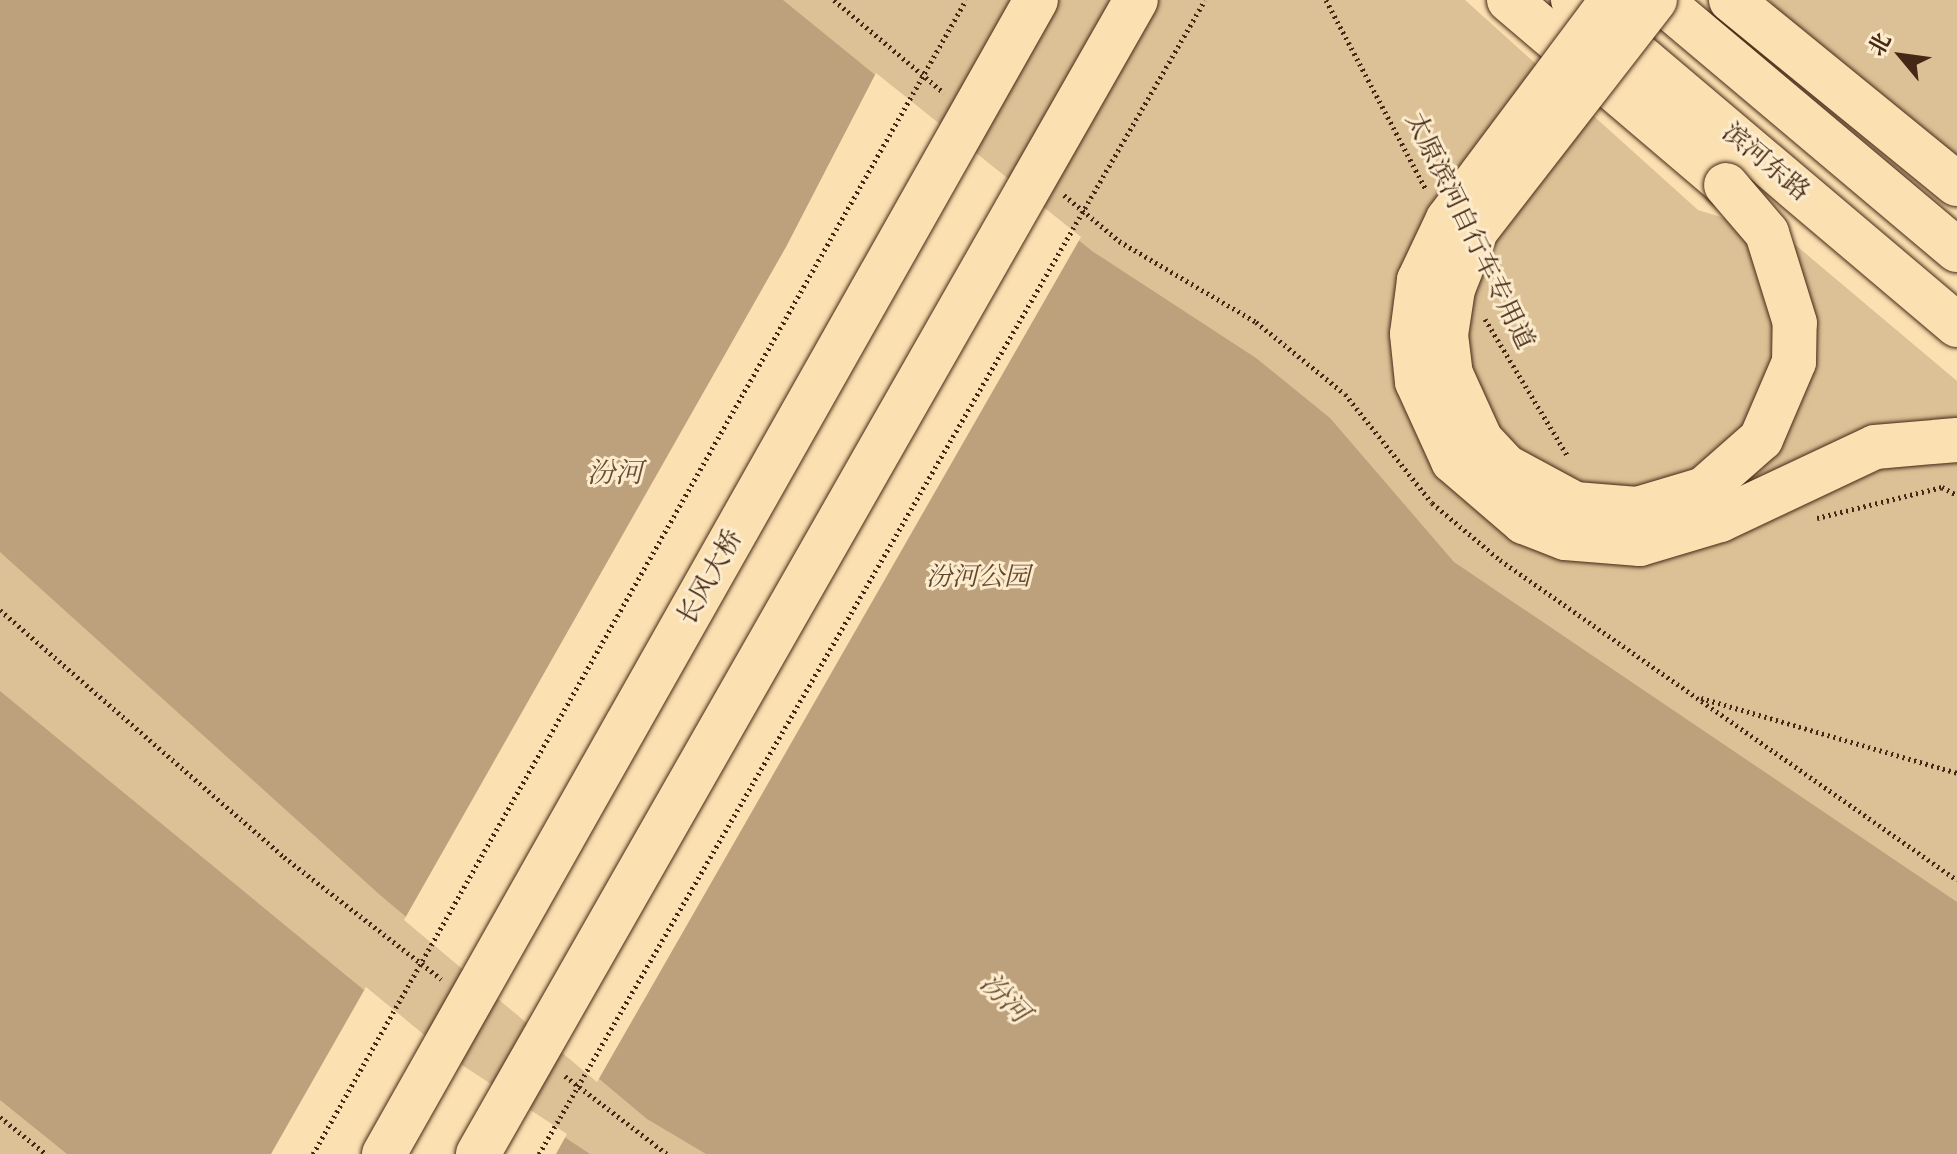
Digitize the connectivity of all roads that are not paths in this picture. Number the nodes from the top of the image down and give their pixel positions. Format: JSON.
{"nodes":[{"id":1,"x":1036,"y":0,"type":"edge"},
{"id":2,"x":1136,"y":0,"type":"edge"},
{"id":3,"x":1509,"y":0,"type":"edge"},
{"id":4,"x":1573,"y":0,"type":"edge"},
{"id":5,"x":1612,"y":0,"type":"edge"},
{"id":6,"x":1657,"y":0,"type":"edge"},
{"id":7,"x":1731,"y":0,"type":"edge"},
{"id":8,"x":1755,"y":0,"type":"edge"},
{"id":9,"x":1791,"y":52,"type":"junction"},
{"id":10,"x":1957,"y":184,"type":"edge"},
{"id":11,"x":1957,"y":250,"type":"edge"},
{"id":12,"x":1957,"y":325,"type":"edge"},
{"id":13,"x":1957,"y":440,"type":"edge"},
{"id":14,"x":384,"y":1154,"type":"edge"},
{"id":15,"x":478,"y":1154,"type":"edge"}],
"edges":[{"from":1,"to":14,"type":"highway","name":"长风大桥","bridge":true},
{"from":2,"to":15,"type":"highway","bridge":true},
{"from":3,"to":6,"type":"highway","bridge":true},
{"from":4,"to":12,"type":"highway","name":"滨河东路"},
{"from":5,"to":13,"type":"highway","bridge":true},
{"from":6,"to":11,"type":"highway"},
{"from":7,"to":9,"type":"highway"},
{"from":8,"to":9,"type":"highway"},
{"from":9,"to":10,"type":"highway"}]}
